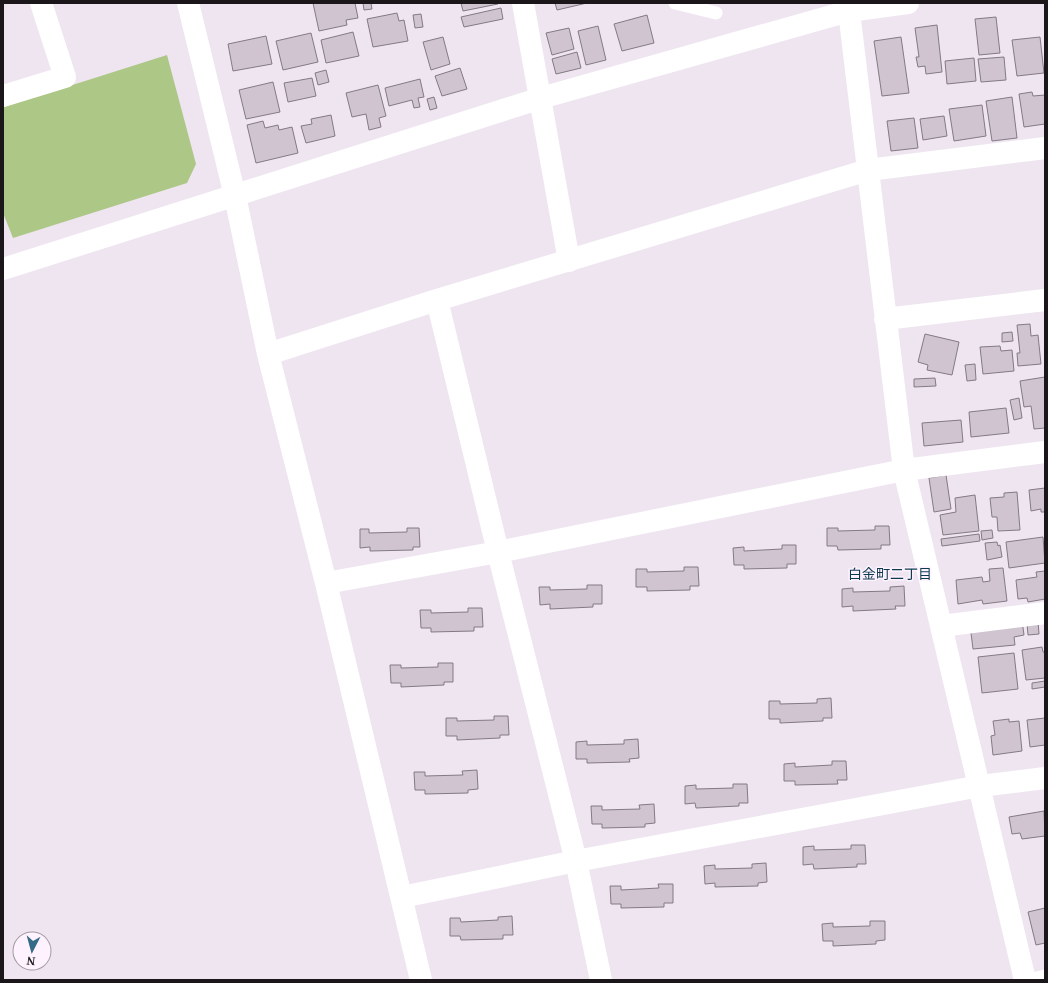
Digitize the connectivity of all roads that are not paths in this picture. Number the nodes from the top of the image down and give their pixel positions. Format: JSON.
{"nodes":[{"id":1,"x":41,"y":3,"type":"edge"},
{"id":2,"x":188,"y":3,"type":"edge"},
{"id":3,"x":523,"y":3,"type":"edge"},
{"id":4,"x":675,"y":3,"type":"edge"},
{"id":5,"x":908,"y":3,"type":"edge"},
{"id":6,"x":848,"y":7,"type":"edge"},
{"id":7,"x":716,"y":14,"type":"dead end"},
{"id":8,"x":3,"y":96,"type":"edge"},
{"id":9,"x":541,"y":98,"type":"junction"},
{"id":10,"x":1045,"y":148,"type":"edge"},
{"id":11,"x":868,"y":170,"type":"junction"},
{"id":12,"x":235,"y":196,"type":"junction"},
{"id":13,"x":570,"y":261,"type":"junction"},
{"id":14,"x":4,"y":266,"type":"edge"},
{"id":15,"x":437,"y":300,"type":"junction"},
{"id":16,"x":1045,"y":300,"type":"edge"},
{"id":17,"x":885,"y":319,"type":"junction"},
{"id":18,"x":268,"y":354,"type":"junction"},
{"id":19,"x":1045,"y":452,"type":"edge"},
{"id":20,"x":904,"y":470,"type":"junction"},
{"id":21,"x":498,"y":552,"type":"junction"},
{"id":22,"x":326,"y":583,"type":"junction"},
{"id":23,"x":1045,"y":613,"type":"edge"},
{"id":24,"x":941,"y":626,"type":"junction"},
{"id":25,"x":1045,"y":778,"type":"edge"},
{"id":26,"x":980,"y":786,"type":"junction"},
{"id":27,"x":576,"y":861,"type":"junction"},
{"id":28,"x":402,"y":897,"type":"junction"},
{"id":29,"x":1045,"y":976,"type":"edge"},
{"id":30,"x":421,"y":980,"type":"edge"},
{"id":31,"x":601,"y":980,"type":"edge"},
{"id":32,"x":1025,"y":980,"type":"edge"},
{"id":33,"x":1028,"y":980,"type":"edge"}],
"edges":[{"from":1,"to":8,"type":"street"},
{"from":2,"to":12,"type":"street"},
{"from":3,"to":9,"type":"street"},
{"from":4,"to":7,"type":"lane"},
{"from":5,"to":6,"type":"street"},
{"from":6,"to":9,"type":"street"},
{"from":6,"to":11,"type":"street"},
{"from":9,"to":12,"type":"street"},
{"from":9,"to":13,"type":"street"},
{"from":10,"to":11,"type":"street"},
{"from":11,"to":13,"type":"street"},
{"from":11,"to":17,"type":"street"},
{"from":12,"to":14,"type":"street"},
{"from":12,"to":18,"type":"street"},
{"from":13,"to":15,"type":"street"},
{"from":15,"to":18,"type":"street"},
{"from":15,"to":21,"type":"street"},
{"from":16,"to":17,"type":"street"},
{"from":17,"to":20,"type":"street"},
{"from":18,"to":22,"type":"street"},
{"from":19,"to":20,"type":"street"},
{"from":20,"to":21,"type":"street"},
{"from":20,"to":24,"type":"street"},
{"from":21,"to":22,"type":"street"},
{"from":21,"to":27,"type":"street"},
{"from":22,"to":28,"type":"street"},
{"from":23,"to":24,"type":"street"},
{"from":24,"to":26,"type":"street"},
{"from":25,"to":26,"type":"street"},
{"from":26,"to":27,"type":"street"},
{"from":26,"to":32,"type":"street"},
{"from":27,"to":28,"type":"street"},
{"from":27,"to":31,"type":"street"},
{"from":28,"to":30,"type":"street"},
{"from":29,"to":33,"type":"lane"}]}
